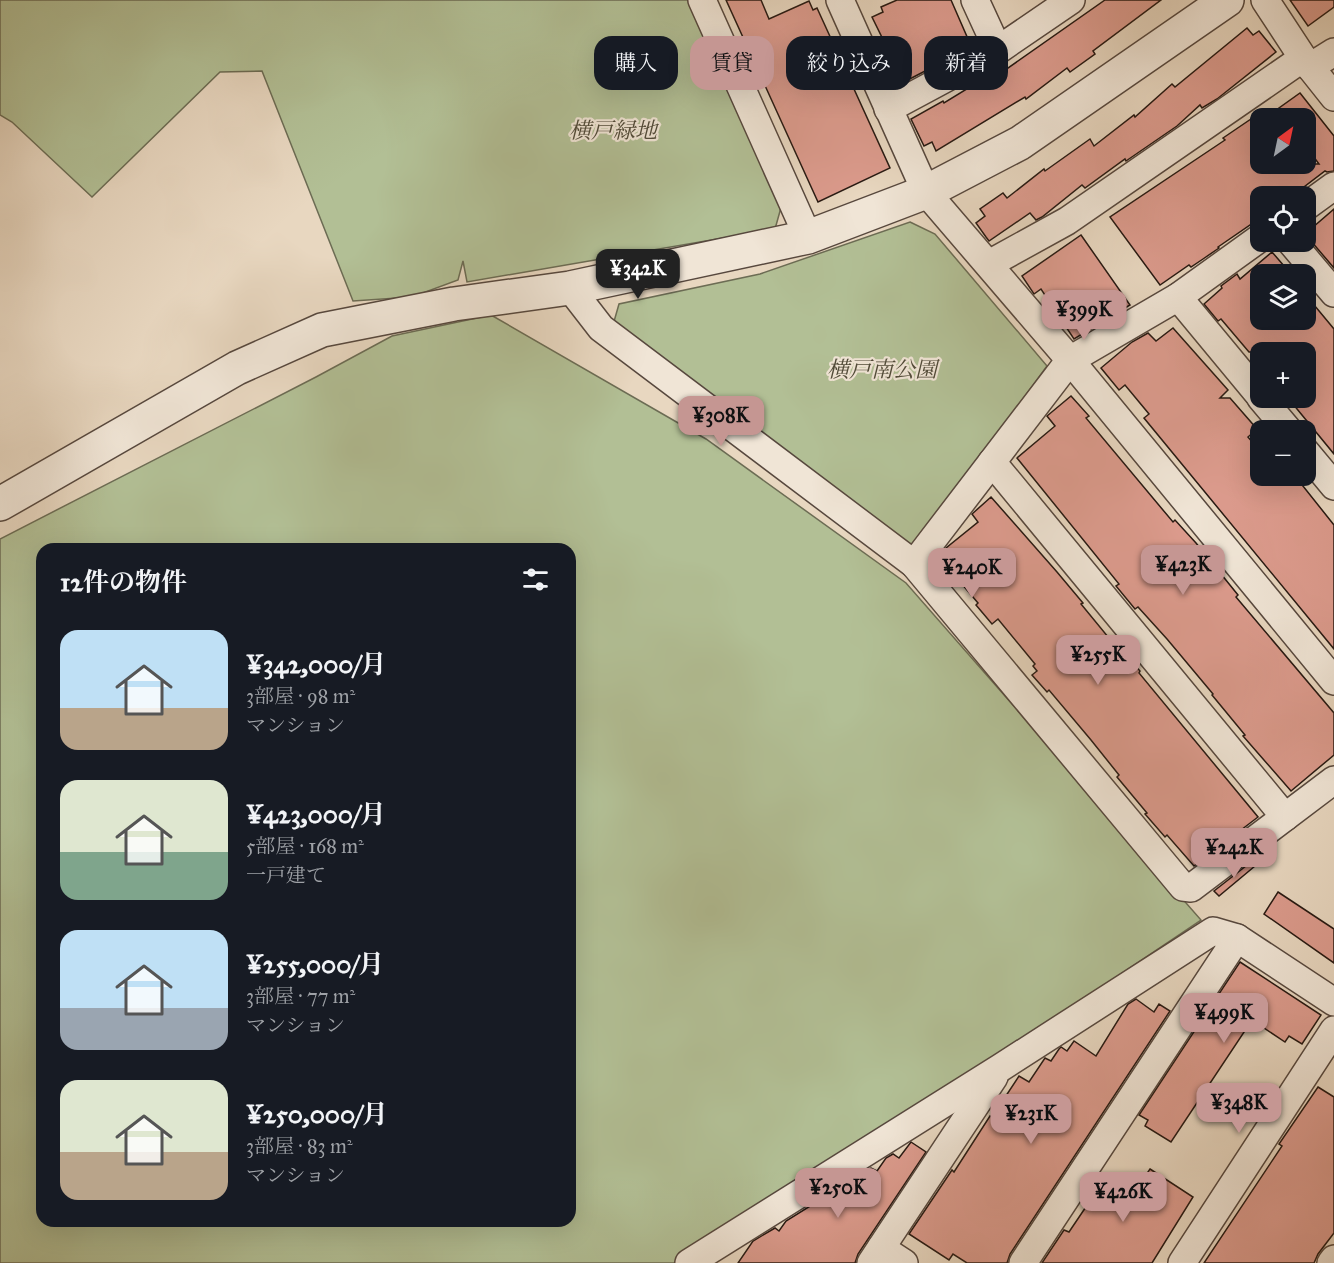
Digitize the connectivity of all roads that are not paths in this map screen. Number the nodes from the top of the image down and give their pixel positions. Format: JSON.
{"nodes":[{"id":1,"x":702,"y":0,"type":"edge"},
{"id":2,"x":840,"y":0,"type":"edge"},
{"id":3,"x":975,"y":0,"type":"edge"},
{"id":4,"x":1071,"y":0,"type":"edge"},
{"id":5,"x":1227,"y":0,"type":"edge"},
{"id":6,"x":1265,"y":0,"type":"edge"},
{"id":7,"x":992,"y":36,"type":"edge"},
{"id":8,"x":1008,"y":43,"type":"edge"},
{"id":9,"x":1334,"y":52,"type":"edge"},
{"id":10,"x":1306,"y":63,"type":"junction"},
{"id":11,"x":924,"y":89,"type":"edge"},
{"id":12,"x":1334,"y":97,"type":"edge"},
{"id":13,"x":888,"y":108,"type":"junction"},
{"id":14,"x":1334,"y":186,"type":"edge"},
{"id":15,"x":926,"y":192,"type":"junction"},
{"id":16,"x":1316,"y":199,"type":"edge"},
{"id":17,"x":808,"y":237,"type":"junction"},
{"id":18,"x":1250,"y":245,"type":"edge"},
{"id":19,"x":1299,"y":252,"type":"edge"},
{"id":20,"x":988,"y":264,"type":"junction"},
{"id":21,"x":570,"y":288,"type":"junction"},
{"id":22,"x":1334,"y":293,"type":"edge"},
{"id":23,"x":1178,"y":297,"type":"junction"},
{"id":24,"x":1070,"y":360,"type":"junction"},
{"id":25,"x":1250,"y":385,"type":"edge"},
{"id":26,"x":1269,"y":408,"type":"edge"},
{"id":27,"x":1280,"y":420,"type":"edge"},
{"id":28,"x":992,"y":462,"type":"junction"},
{"id":29,"x":1316,"y":464,"type":"edge"},
{"id":30,"x":1334,"y":486,"type":"edge"},
{"id":31,"x":0,"y":504,"type":"edge"},
{"id":32,"x":914,"y":564,"type":"junction"},
{"id":33,"x":1334,"y":681,"type":"edge"},
{"id":34,"x":1334,"y":780,"type":"edge"},
{"id":35,"x":1285,"y":817,"type":"junction"},
{"id":36,"x":1237,"y":938,"type":"junction"},
{"id":37,"x":1334,"y":1002,"type":"edge"},
{"id":38,"x":1334,"y":1030,"type":"edge"},
{"id":39,"x":1000,"y":1068,"type":"junction"},
{"id":40,"x":739,"y":1232,"type":"junction"},
{"id":41,"x":876,"y":1255,"type":"edge"},
{"id":42,"x":1334,"y":1259,"type":"edge"},
{"id":43,"x":689,"y":1263,"type":"edge"},
{"id":44,"x":718,"y":1263,"type":"edge"},
{"id":45,"x":904,"y":1263,"type":"edge"},
{"id":46,"x":1023,"y":1263,"type":"edge"},
{"id":47,"x":1182,"y":1263,"type":"edge"},
{"id":48,"x":1331,"y":1263,"type":"edge"}],
"edges":[{"from":1,"to":17,"type":"street"},
{"from":2,"to":13,"type":"street"},
{"from":3,"to":7,"type":"street"},
{"from":4,"to":8,"type":"street"},
{"from":5,"to":15,"type":"street"},
{"from":6,"to":10,"type":"street"},
{"from":9,"to":10,"type":"street"},
{"from":10,"to":12,"type":"street"},
{"from":10,"to":20,"type":"street"},
{"from":11,"to":13,"type":"street"},
{"from":13,"to":15,"type":"street"},
{"from":14,"to":16,"type":"street"},
{"from":15,"to":17,"type":"street"},
{"from":15,"to":20,"type":"street"},
{"from":17,"to":21,"type":"street"},
{"from":18,"to":23,"type":"street"},
{"from":19,"to":22,"type":"street"},
{"from":20,"to":24,"type":"street"},
{"from":21,"to":31,"type":"street"},
{"from":21,"to":32,"type":"street"},
{"from":23,"to":24,"type":"street"},
{"from":23,"to":25,"type":"street"},
{"from":24,"to":28,"type":"street"},
{"from":24,"to":33,"type":"street"},
{"from":26,"to":27,"type":"street"},
{"from":28,"to":32,"type":"street"},
{"from":28,"to":35,"type":"street"},
{"from":29,"to":30,"type":"street"},
{"from":32,"to":35,"type":"street"},
{"from":34,"to":35,"type":"street"},
{"from":36,"to":37,"type":"street"},
{"from":36,"to":39,"type":"street"},
{"from":36,"to":46,"type":"street"},
{"from":38,"to":47,"type":"street"},
{"from":39,"to":40,"type":"street"},
{"from":39,"to":41,"type":"street"},
{"from":40,"to":43,"type":"street"},
{"from":40,"to":44,"type":"street"},
{"from":41,"to":45,"type":"street"},
{"from":42,"to":48,"type":"street"}]}
